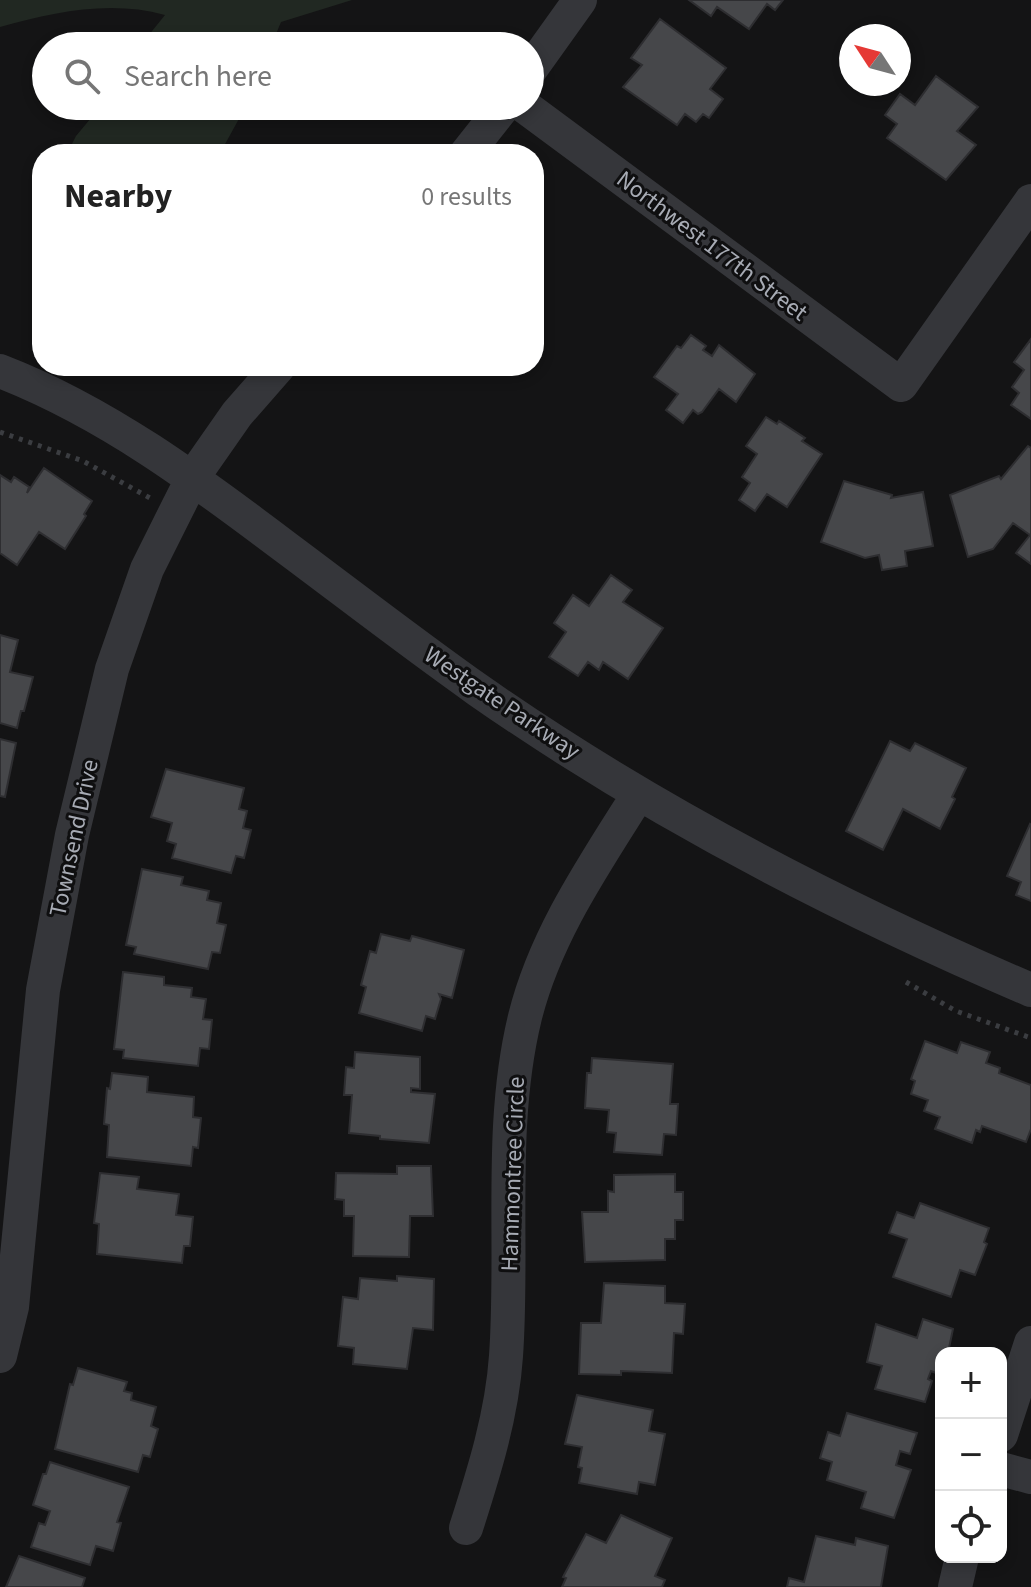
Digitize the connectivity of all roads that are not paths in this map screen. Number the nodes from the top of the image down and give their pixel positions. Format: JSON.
{"nodes":[{"id":1,"x":580,"y":0,"type":"edge"},
{"id":2,"x":544,"y":50,"type":"edge"},
{"id":3,"x":493,"y":120,"type":"edge"},
{"id":4,"x":543,"y":120,"type":"edge"},
{"id":5,"x":474,"y":144,"type":"edge"},
{"id":6,"x":1031,"y":201,"type":"edge"},
{"id":7,"x":0,"y":371,"type":"edge"},
{"id":8,"x":270,"y":376,"type":"edge"},
{"id":9,"x":193,"y":477,"type":"junction"},
{"id":10,"x":638,"y":795,"type":"junction"},
{"id":11,"x":1031,"y":990,"type":"edge"},
{"id":12,"x":1031,"y":1343,"type":"edge"},
{"id":13,"x":0,"y":1356,"type":"edge"},
{"id":14,"x":1006,"y":1419,"type":"edge"},
{"id":15,"x":1007,"y":1471,"type":"edge"},
{"id":16,"x":1031,"y":1477,"type":"edge"},
{"id":17,"x":466,"y":1528,"type":"dead end"},
{"id":18,"x":961,"y":1563,"type":"edge"},
{"id":19,"x":955,"y":1587,"type":"edge"}],
"edges":[{"from":1,"to":2,"type":"street"},
{"from":3,"to":5,"type":"street"},
{"from":4,"to":6,"type":"street","name":"Northwest 177th Street"},
{"from":7,"to":9,"type":"street","name":"Westgate Parkway"},
{"from":8,"to":9,"type":"street","name":"Townsend Drive"},
{"from":9,"to":10,"type":"street","name":"Westgate Parkway"},
{"from":9,"to":13,"type":"street","name":"Townsend Drive"},
{"from":10,"to":11,"type":"street","name":"Westgate Parkway"},
{"from":10,"to":17,"type":"street","name":"Hammontree Circle"},
{"from":12,"to":14,"type":"street"},
{"from":15,"to":16,"type":"street"},
{"from":18,"to":19,"type":"street"}]}
